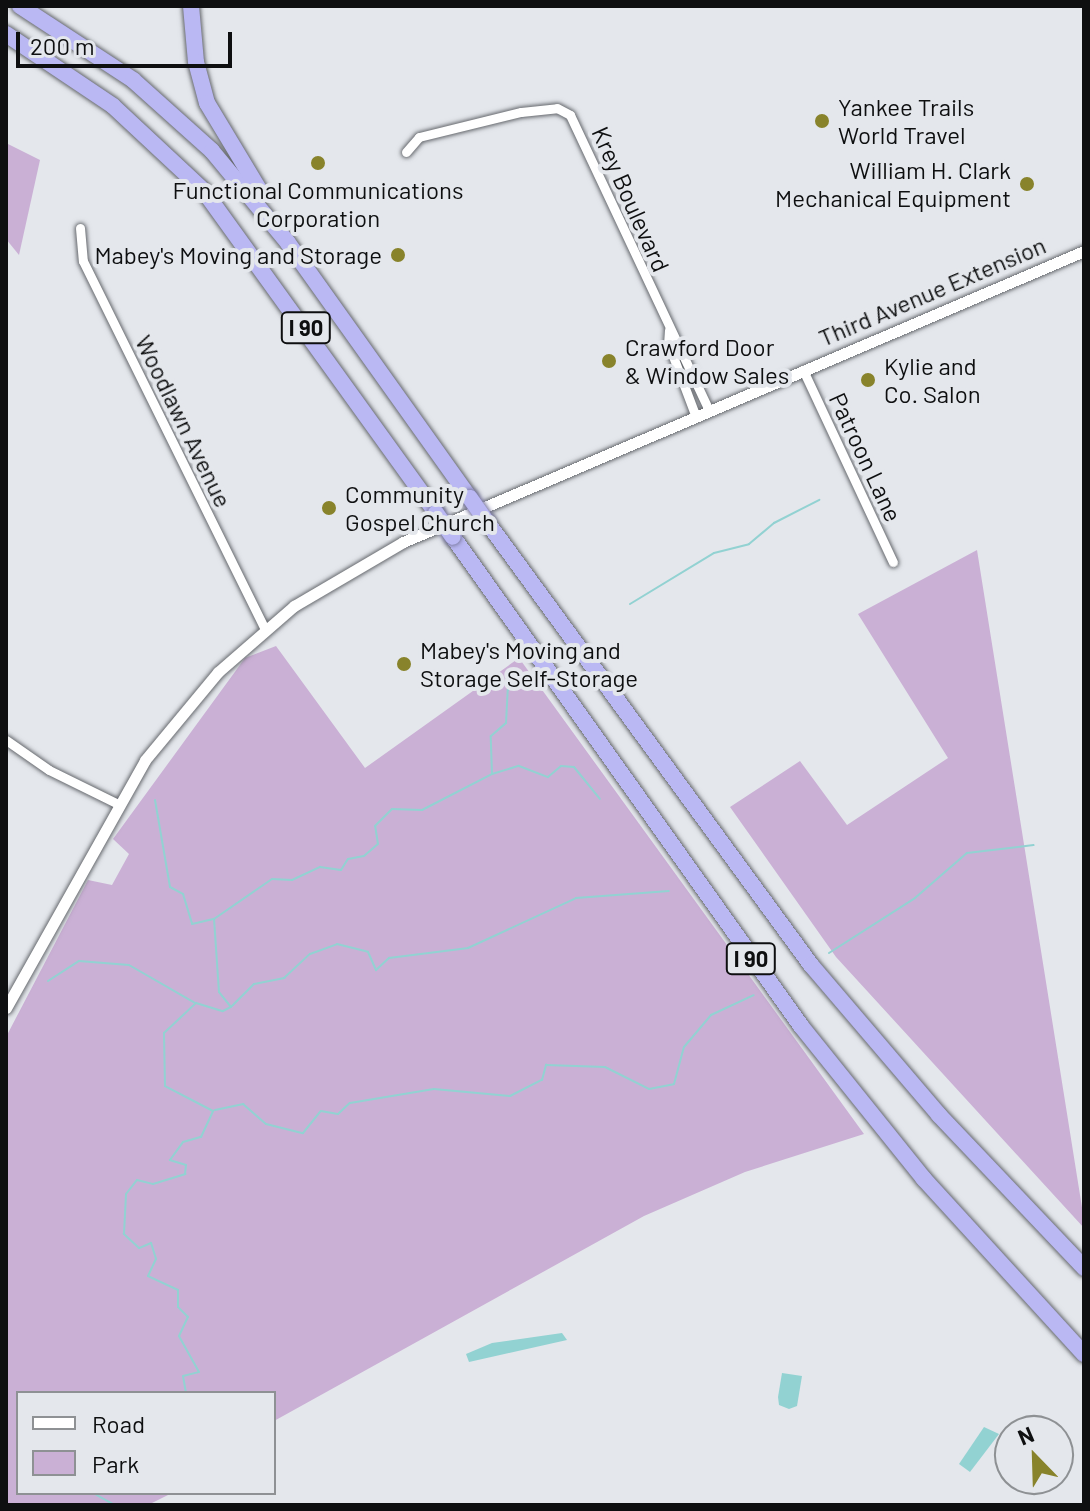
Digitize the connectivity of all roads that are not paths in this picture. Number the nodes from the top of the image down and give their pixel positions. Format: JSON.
{"nodes":[{"id":1,"x":20,"y":6,"type":"edge"},
{"id":2,"x":191,"y":6,"type":"edge"},
{"id":3,"x":6,"y":34,"type":"edge"},
{"id":4,"x":406,"y":152,"type":"dead end"},
{"id":5,"x":80,"y":228,"type":"dead end"},
{"id":6,"x":1084,"y":251,"type":"edge"},
{"id":7,"x":334,"y":306,"type":"junction"},
{"id":8,"x":669,"y":330,"type":"junction"},
{"id":9,"x":803,"y":370,"type":"junction"},
{"id":10,"x":709,"y":411,"type":"junction"},
{"id":11,"x":696,"y":417,"type":"junction"},
{"id":12,"x":893,"y":562,"type":"dead end"},
{"id":13,"x":264,"y":628,"type":"junction"},
{"id":14,"x":6,"y":740,"type":"edge"},
{"id":15,"x":118,"y":804,"type":"junction"},
{"id":16,"x":6,"y":1008,"type":"edge"},
{"id":17,"x":1084,"y":1268,"type":"edge"},
{"id":18,"x":1084,"y":1354,"type":"edge"}],
"edges":[{"from":1,"to":7,"type":"highway","number":"I 90"},
{"from":2,"to":7,"type":"highway"},
{"from":3,"to":18,"type":"highway","number":"I 90","bridge":true},
{"from":4,"to":8,"type":"street","name":"Krey Boulevard"},
{"from":5,"to":13,"type":"street","name":"Woodlawn Avenue"},
{"from":6,"to":9,"type":"street","name":"Third Avenue Extension"},
{"from":7,"to":17,"type":"highway","number":"I 90","bridge":true},
{"from":8,"to":10,"type":"street","name":"Krey Boulevard"},
{"from":8,"to":11,"type":"street","name":"Krey Boulevard"},
{"from":9,"to":10,"type":"street","name":"Third Avenue Extension"},
{"from":9,"to":12,"type":"street","name":"Patroon Lane"},
{"from":10,"to":11,"type":"street","name":"Third Avenue Extension"},
{"from":11,"to":13,"type":"street","name":"Third Avenue Extension"},
{"from":13,"to":15,"type":"street","name":"Third Avenue Extension"},
{"from":14,"to":15,"type":"street"},
{"from":15,"to":16,"type":"street","name":"Third Avenue Extension"}]}
